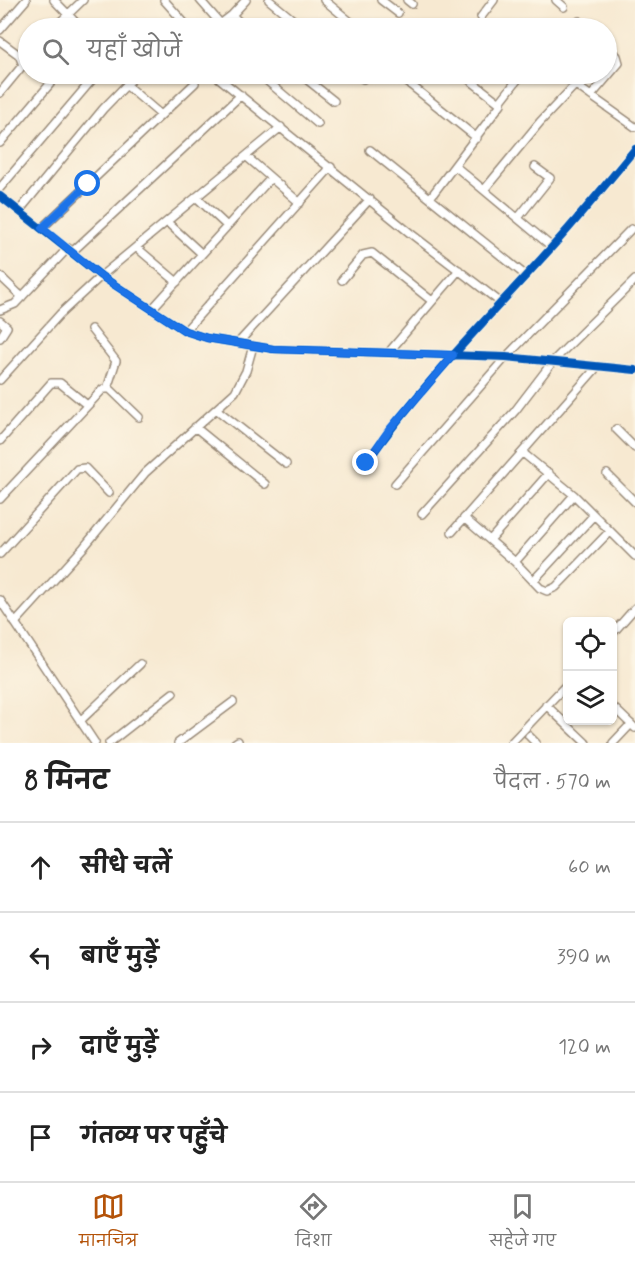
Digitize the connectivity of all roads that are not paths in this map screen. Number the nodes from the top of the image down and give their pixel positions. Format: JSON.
{"nodes":[{"id":1,"x":26,"y":0,"type":"edge"},
{"id":2,"x":54,"y":0,"type":"edge"},
{"id":3,"x":83,"y":0,"type":"edge"},
{"id":4,"x":164,"y":0,"type":"edge"},
{"id":5,"x":200,"y":0,"type":"edge"},
{"id":6,"x":213,"y":0,"type":"edge"},
{"id":7,"x":246,"y":0,"type":"edge"},
{"id":8,"x":268,"y":0,"type":"edge"},
{"id":9,"x":324,"y":0,"type":"edge"},
{"id":10,"x":381,"y":0,"type":"edge"},
{"id":11,"x":494,"y":0,"type":"edge"},
{"id":12,"x":556,"y":0,"type":"edge"},
{"id":13,"x":206,"y":7,"type":"junction"},
{"id":14,"x":564,"y":8,"type":"dead end"},
{"id":15,"x":398,"y":13,"type":"dead end"},
{"id":16,"x":69,"y":15,"type":"junction"},
{"id":17,"x":232,"y":15,"type":"junction"},
{"id":18,"x":481,"y":17,"type":"dead end"},
{"id":19,"x":66,"y":18,"type":"edge"},
{"id":20,"x":72,"y":18,"type":"edge"},
{"id":21,"x":180,"y":18,"type":"edge"},
{"id":22,"x":212,"y":18,"type":"edge"},
{"id":23,"x":228,"y":18,"type":"edge"},
{"id":24,"x":235,"y":18,"type":"edge"},
{"id":25,"x":290,"y":18,"type":"edge"},
{"id":26,"x":346,"y":18,"type":"edge"},
{"id":27,"x":0,"y":30,"type":"edge"},
{"id":28,"x":0,"y":41,"type":"edge"},
{"id":29,"x":18,"y":56,"type":"edge"},
{"id":30,"x":18,"y":72,"type":"edge"},
{"id":31,"x":50,"y":84,"type":"edge"},
{"id":32,"x":88,"y":84,"type":"edge"},
{"id":33,"x":194,"y":84,"type":"edge"},
{"id":34,"x":227,"y":84,"type":"edge"},
{"id":35,"x":271,"y":84,"type":"edge"},
{"id":36,"x":313,"y":84,"type":"edge"},
{"id":37,"x":410,"y":84,"type":"edge"},
{"id":38,"x":479,"y":84,"type":"edge"},
{"id":39,"x":514,"y":84,"type":"edge"},
{"id":40,"x":601,"y":84,"type":"edge"},
{"id":41,"x":126,"y":85,"type":"joint"},
{"id":42,"x":575,"y":85,"type":"joint"},
{"id":43,"x":0,"y":93,"type":"edge"},
{"id":44,"x":241,"y":95,"type":"junction"},
{"id":45,"x":591,"y":96,"type":"junction"},
{"id":46,"x":334,"y":101,"type":"dead end"},
{"id":47,"x":500,"y":102,"type":"junction"},
{"id":48,"x":160,"y":116,"type":"junction"},
{"id":49,"x":318,"y":124,"type":"dead end"},
{"id":50,"x":281,"y":127,"type":"junction"},
{"id":51,"x":635,"y":127,"type":"edge"},
{"id":52,"x":477,"y":138,"type":"junction"},
{"id":53,"x":0,"y":143,"type":"edge"},
{"id":54,"x":635,"y":148,"type":"edge"},
{"id":55,"x":370,"y":150,"type":"dead end"},
{"id":56,"x":247,"y":157,"type":"junction"},
{"id":57,"x":455,"y":166,"type":"junction"},
{"id":58,"x":331,"y":167,"type":"junction"},
{"id":59,"x":535,"y":167,"type":"dead end"},
{"id":60,"x":271,"y":178,"type":"junction"},
{"id":61,"x":0,"y":188,"type":"edge"},
{"id":62,"x":484,"y":190,"type":"junction"},
{"id":63,"x":0,"y":196,"type":"edge"},
{"id":64,"x":196,"y":197,"type":"junction"},
{"id":65,"x":429,"y":198,"type":"junction"},
{"id":66,"x":370,"y":199,"type":"junction"},
{"id":67,"x":300,"y":203,"type":"junction"},
{"id":68,"x":19,"y":211,"type":"junction"},
{"id":69,"x":518,"y":218,"type":"junction"},
{"id":70,"x":167,"y":222,"type":"junction"},
{"id":71,"x":227,"y":226,"type":"junction"},
{"id":72,"x":42,"y":228,"type":"junction"},
{"id":73,"x":631,"y":229,"type":"dead end"},
{"id":74,"x":136,"y":247,"type":"junction"},
{"id":75,"x":552,"y":247,"type":"junction"},
{"id":76,"x":70,"y":250,"type":"junction"},
{"id":77,"x":202,"y":254,"type":"junction"},
{"id":78,"x":459,"y":270,"type":"junction"},
{"id":79,"x":525,"y":275,"type":"junction"},
{"id":80,"x":0,"y":276,"type":"edge"},
{"id":81,"x":101,"y":276,"type":"junction"},
{"id":82,"x":342,"y":280,"type":"dead end"},
{"id":83,"x":635,"y":280,"type":"edge"},
{"id":84,"x":177,"y":282,"type":"junction"},
{"id":85,"x":22,"y":297,"type":"junction"},
{"id":86,"x":432,"y":301,"type":"junction"},
{"id":87,"x":500,"y":302,"type":"junction"},
{"id":88,"x":152,"y":309,"type":"junction"},
{"id":89,"x":0,"y":310,"type":"edge"},
{"id":90,"x":0,"y":321,"type":"edge"},
{"id":91,"x":91,"y":329,"type":"dead end"},
{"id":92,"x":185,"y":331,"type":"junction"},
{"id":93,"x":0,"y":338,"type":"edge"},
{"id":94,"x":238,"y":343,"type":"junction"},
{"id":95,"x":253,"y":346,"type":"junction"},
{"id":96,"x":389,"y":352,"type":"junction"},
{"id":97,"x":453,"y":355,"type":"junction"},
{"id":98,"x":506,"y":357,"type":"junction"},
{"id":99,"x":554,"y":360,"type":"junction"},
{"id":100,"x":598,"y":366,"type":"junction"},
{"id":101,"x":635,"y":370,"type":"edge"},
{"id":102,"x":0,"y":380,"type":"edge"},
{"id":103,"x":107,"y":388,"type":"junction"},
{"id":104,"x":87,"y":405,"type":"junction"},
{"id":105,"x":216,"y":409,"type":"junction"},
{"id":106,"x":139,"y":417,"type":"dead end"},
{"id":107,"x":195,"y":427,"type":"junction"},
{"id":108,"x":616,"y":429,"type":"dead end"},
{"id":109,"x":0,"y":441,"type":"edge"},
{"id":110,"x":635,"y":448,"type":"edge"},
{"id":111,"x":523,"y":453,"type":"junction"},
{"id":112,"x":366,"y":463,"type":"dead end"},
{"id":113,"x":286,"y":464,"type":"dead end"},
{"id":114,"x":549,"y":474,"type":"junction"},
{"id":115,"x":607,"y":474,"type":"dead end"},
{"id":116,"x":265,"y":484,"type":"dead end"},
{"id":117,"x":395,"y":484,"type":"dead end"},
{"id":118,"x":109,"y":493,"type":"dead end"},
{"id":119,"x":574,"y":495,"type":"junction"},
{"id":120,"x":0,"y":499,"type":"edge"},
{"id":121,"x":635,"y":502,"type":"edge"},
{"id":122,"x":422,"y":514,"type":"dead end"},
{"id":123,"x":594,"y":515,"type":"junction"},
{"id":124,"x":464,"y":518,"type":"junction"},
{"id":125,"x":610,"y":531,"type":"junction"},
{"id":126,"x":452,"y":532,"type":"dead end"},
{"id":127,"x":490,"y":540,"type":"junction"},
{"id":128,"x":0,"y":554,"type":"edge"},
{"id":129,"x":635,"y":556,"type":"edge"},
{"id":130,"x":515,"y":562,"type":"junction"},
{"id":131,"x":534,"y":581,"type":"junction"},
{"id":132,"x":0,"y":600,"type":"edge"},
{"id":133,"x":635,"y":608,"type":"edge"},
{"id":134,"x":15,"y":623,"type":"junction"},
{"id":135,"x":617,"y":628,"type":"edge"},
{"id":136,"x":140,"y":664,"type":"dead end"},
{"id":137,"x":563,"y":687,"type":"edge"},
{"id":138,"x":173,"y":693,"type":"dead end"},
{"id":139,"x":233,"y":702,"type":"dead end"},
{"id":140,"x":546,"y":705,"type":"junction"},
{"id":141,"x":617,"y":711,"type":"edge"},
{"id":142,"x":80,"y":721,"type":"junction"},
{"id":143,"x":633,"y":726,"type":"edge"},
{"id":144,"x":529,"y":736,"type":"dead end"},
{"id":145,"x":95,"y":743,"type":"edge"},
{"id":146,"x":109,"y":743,"type":"edge"},
{"id":147,"x":178,"y":743,"type":"edge"},
{"id":148,"x":511,"y":743,"type":"edge"},
{"id":149,"x":536,"y":743,"type":"edge"},
{"id":150,"x":586,"y":743,"type":"edge"},
{"id":151,"x":613,"y":743,"type":"edge"}],
"edges":[{"from":1,"to":27,"type":"street"},
{"from":2,"to":16,"type":"street"},
{"from":3,"to":16,"type":"street"},
{"from":4,"to":21,"type":"street"},
{"from":5,"to":13,"type":"street"},
{"from":6,"to":13,"type":"street"},
{"from":7,"to":17,"type":"street"},
{"from":8,"to":25,"type":"street"},
{"from":9,"to":26,"type":"street"},
{"from":10,"to":15,"type":"street"},
{"from":11,"to":18,"type":"street"},
{"from":12,"to":14,"type":"street"},
{"from":13,"to":22,"type":"street"},
{"from":16,"to":19,"type":"street"},
{"from":16,"to":20,"type":"street"},
{"from":17,"to":23,"type":"street"},
{"from":17,"to":24,"type":"street"},
{"from":28,"to":29,"type":"street"},
{"from":30,"to":43,"type":"street"},
{"from":31,"to":53,"type":"street"},
{"from":32,"to":61,"type":"street"},
{"from":33,"to":48,"type":"street"},
{"from":34,"to":44,"type":"street"},
{"from":35,"to":49,"type":"street"},
{"from":36,"to":46,"type":"street"},
{"from":37,"to":52,"type":"street"},
{"from":38,"to":47,"type":"street"},
{"from":39,"to":47,"type":"street"},
{"from":40,"to":45,"type":"street"},
{"from":41,"to":48,"type":"street"},
{"from":41,"to":68,"type":"street"},
{"from":42,"to":45,"type":"street"},
{"from":42,"to":62,"type":"street"},
{"from":44,"to":50,"type":"street"},
{"from":44,"to":76,"type":"street"},
{"from":45,"to":51,"type":"street"},
{"from":47,"to":52,"type":"street"},
{"from":48,"to":72,"type":"street"},
{"from":50,"to":56,"type":"street"},
{"from":50,"to":58,"type":"street"},
{"from":52,"to":57,"type":"street"},
{"from":54,"to":75,"type":"street"},
{"from":55,"to":65,"type":"street"},
{"from":56,"to":60,"type":"street"},
{"from":56,"to":64,"type":"street"},
{"from":57,"to":62,"type":"street"},
{"from":57,"to":65,"type":"street"},
{"from":58,"to":66,"type":"street"},
{"from":58,"to":67,"type":"street"},
{"from":59,"to":69,"type":"street"},
{"from":60,"to":67,"type":"street"},
{"from":60,"to":71,"type":"street"},
{"from":62,"to":69,"type":"street"},
{"from":63,"to":68,"type":"street"},
{"from":64,"to":70,"type":"street"},
{"from":64,"to":71,"type":"street"},
{"from":65,"to":79,"type":"street"},
{"from":66,"to":78,"type":"street"},
{"from":66,"to":94,"type":"street"},
{"from":67,"to":92,"type":"street"},
{"from":68,"to":72,"type":"street"},
{"from":69,"to":75,"type":"street"},
{"from":70,"to":74,"type":"street"},
{"from":70,"to":77,"type":"street"},
{"from":71,"to":77,"type":"street"},
{"from":72,"to":76,"type":"street"},
{"from":73,"to":98,"type":"street"},
{"from":74,"to":81,"type":"street"},
{"from":74,"to":84,"type":"street"},
{"from":75,"to":79,"type":"street"},
{"from":76,"to":81,"type":"street"},
{"from":76,"to":85,"type":"street"},
{"from":77,"to":84,"type":"street"},
{"from":78,"to":86,"type":"street"},
{"from":78,"to":87,"type":"street"},
{"from":79,"to":87,"type":"street"},
{"from":80,"to":85,"type":"street"},
{"from":81,"to":88,"type":"street"},
{"from":81,"to":102,"type":"street"},
{"from":82,"to":86,"type":"street"},
{"from":83,"to":99,"type":"street"},
{"from":84,"to":88,"type":"street"},
{"from":85,"to":89,"type":"street"},
{"from":86,"to":96,"type":"street"},
{"from":87,"to":97,"type":"street"},
{"from":88,"to":92,"type":"street"},
{"from":90,"to":93,"type":"street"},
{"from":91,"to":103,"type":"street"},
{"from":92,"to":94,"type":"street"},
{"from":94,"to":95,"type":"street"},
{"from":95,"to":96,"type":"street"},
{"from":95,"to":105,"type":"street"},
{"from":96,"to":97,"type":"street"},
{"from":97,"to":98,"type":"street"},
{"from":97,"to":112,"type":"street"},
{"from":98,"to":99,"type":"street"},
{"from":98,"to":117,"type":"street"},
{"from":99,"to":100,"type":"street"},
{"from":99,"to":122,"type":"street"},
{"from":100,"to":101,"type":"street"},
{"from":100,"to":111,"type":"street"},
{"from":103,"to":104,"type":"street"},
{"from":103,"to":106,"type":"street"},
{"from":104,"to":109,"type":"street"},
{"from":104,"to":120,"type":"street"},
{"from":105,"to":107,"type":"street"},
{"from":105,"to":113,"type":"street"},
{"from":107,"to":116,"type":"street"},
{"from":107,"to":134,"type":"street"},
{"from":108,"to":110,"type":"street"},
{"from":111,"to":114,"type":"street"},
{"from":111,"to":124,"type":"street"},
{"from":114,"to":119,"type":"street"},
{"from":114,"to":127,"type":"street"},
{"from":115,"to":121,"type":"street"},
{"from":118,"to":128,"type":"street"},
{"from":119,"to":123,"type":"street"},
{"from":119,"to":130,"type":"street"},
{"from":123,"to":125,"type":"street"},
{"from":123,"to":131,"type":"street"},
{"from":124,"to":126,"type":"street"},
{"from":124,"to":127,"type":"street"},
{"from":125,"to":129,"type":"street"},
{"from":125,"to":131,"type":"street"},
{"from":127,"to":130,"type":"street"},
{"from":130,"to":131,"type":"street"},
{"from":132,"to":134,"type":"street"},
{"from":133,"to":135,"type":"street"},
{"from":134,"to":142,"type":"street"},
{"from":136,"to":142,"type":"street"},
{"from":137,"to":140,"type":"street"},
{"from":138,"to":146,"type":"street"},
{"from":139,"to":147,"type":"street"},
{"from":140,"to":148,"type":"street"},
{"from":140,"to":150,"type":"street"},
{"from":141,"to":143,"type":"street"},
{"from":142,"to":145,"type":"street"},
{"from":143,"to":151,"type":"street"},
{"from":144,"to":149,"type":"street"}]}
